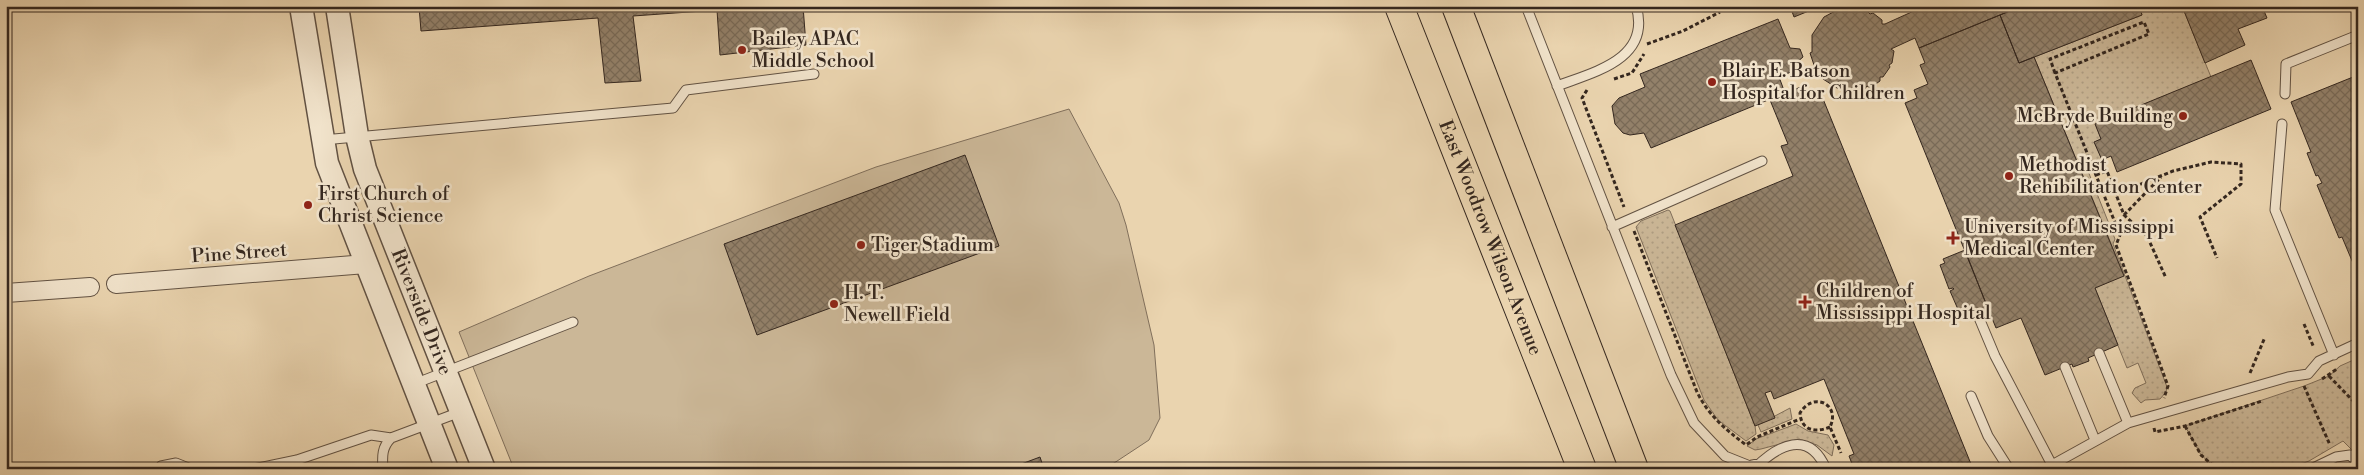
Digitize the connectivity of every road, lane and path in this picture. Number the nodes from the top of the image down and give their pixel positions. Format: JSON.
{"nodes":[{"id":1,"x":301,"y":6,"type":"edge"},
{"id":2,"x":337,"y":6,"type":"edge"},
{"id":3,"x":1400,"y":6,"type":"edge"},
{"id":4,"x":1456,"y":6,"type":"edge"},
{"id":5,"x":1526,"y":6,"type":"edge"},
{"id":6,"x":1636,"y":6,"type":"edge"},
{"id":7,"x":1720,"y":12,"type":"dead end"},
{"id":8,"x":2358,"y":35,"type":"edge"},
{"id":9,"x":2055,"y":72,"type":"junction"},
{"id":10,"x":814,"y":74,"type":"dead end"},
{"id":11,"x":1608,"y":82,"type":"dead end"},
{"id":12,"x":1557,"y":86,"type":"junction"},
{"id":13,"x":1593,"y":87,"type":"dead end"},
{"id":14,"x":2285,"y":94,"type":"dead end"},
{"id":15,"x":2282,"y":124,"type":"dead end"},
{"id":16,"x":357,"y":136,"type":"junction"},
{"id":17,"x":322,"y":140,"type":"junction"},
{"id":18,"x":1762,"y":161,"type":"dead end"},
{"id":19,"x":2096,"y":175,"type":"junction"},
{"id":20,"x":2163,"y":175,"type":"junction"},
{"id":21,"x":2116,"y":194,"type":"junction"},
{"id":22,"x":2124,"y":215,"type":"junction"},
{"id":23,"x":1629,"y":220,"type":"junction"},
{"id":24,"x":1612,"y":227,"type":"junction"},
{"id":25,"x":2217,"y":258,"type":"dead end"},
{"id":26,"x":366,"y":264,"type":"junction"},
{"id":27,"x":2166,"y":278,"type":"dead end"},
{"id":28,"x":116,"y":284,"type":"dead end"},
{"id":29,"x":90,"y":287,"type":"dead end"},
{"id":30,"x":6,"y":293,"type":"edge"},
{"id":31,"x":1977,"y":313,"type":"dead end"},
{"id":32,"x":573,"y":322,"type":"dead end"},
{"id":33,"x":2358,"y":343,"type":"edge"},
{"id":34,"x":2099,"y":353,"type":"dead end"},
{"id":35,"x":2334,"y":355,"type":"junction"},
{"id":36,"x":2319,"y":362,"type":"junction"},
{"id":37,"x":2065,"y":367,"type":"dead end"},
{"id":38,"x":446,"y":372,"type":"junction"},
{"id":39,"x":413,"y":384,"type":"junction"},
{"id":40,"x":2304,"y":386,"type":"dead end"},
{"id":41,"x":1971,"y":396,"type":"dead end"},
{"id":42,"x":2358,"y":406,"type":"edge"},
{"id":43,"x":461,"y":411,"type":"junction"},
{"id":44,"x":2151,"y":417,"type":"junction"},
{"id":45,"x":1800,"y":419,"type":"junction"},
{"id":46,"x":2128,"y":422,"type":"junction"},
{"id":47,"x":429,"y":423,"type":"junction"},
{"id":48,"x":2185,"y":426,"type":"dead end"},
{"id":49,"x":1830,"y":427,"type":"junction"},
{"id":50,"x":2155,"y":432,"type":"dead end"},
{"id":51,"x":391,"y":438,"type":"junction"},
{"id":52,"x":2095,"y":440,"type":"junction"},
{"id":53,"x":1841,"y":453,"type":"dead end"},
{"id":54,"x":2336,"y":457,"type":"junction"},
{"id":55,"x":2358,"y":463,"type":"edge"},
{"id":56,"x":2049,"y":467,"type":"edge"},
{"id":57,"x":1755,"y":468,"type":"edge"},
{"id":58,"x":159,"y":469,"type":"edge"},
{"id":59,"x":191,"y":469,"type":"edge"},
{"id":60,"x":253,"y":469,"type":"edge"},
{"id":61,"x":383,"y":469,"type":"edge"},
{"id":62,"x":447,"y":469,"type":"edge"},
{"id":63,"x":484,"y":469,"type":"edge"},
{"id":64,"x":1582,"y":469,"type":"edge"},
{"id":65,"x":1634,"y":469,"type":"edge"},
{"id":66,"x":1826,"y":469,"type":"edge"},
{"id":67,"x":2008,"y":469,"type":"edge"},
{"id":68,"x":2217,"y":469,"type":"edge"},
{"id":69,"x":2311,"y":469,"type":"edge"}],
"edges":[{"from":1,"to":17,"type":"street","name":"Riverside Drive"},
{"from":2,"to":16,"type":"street","name":"Riverside Drive"},
{"from":3,"to":64,"type":"main road","name":"East Woodrow Wilson Avenue"},
{"from":4,"to":65,"type":"main road"},
{"from":5,"to":12,"type":"lane"},
{"from":6,"to":12,"type":"lane"},
{"from":7,"to":11,"type":"path"},
{"from":8,"to":14,"type":"lane"},
{"from":9,"to":9,"type":"path"},
{"from":9,"to":19,"type":"path"},
{"from":10,"to":16,"type":"lane"},
{"from":12,"to":24,"type":"lane"},
{"from":13,"to":23,"type":"path"},
{"from":15,"to":35,"type":"lane"},
{"from":16,"to":17,"type":"lane"},
{"from":16,"to":38,"type":"street","name":"Riverside Drive"},
{"from":17,"to":26,"type":"street","name":"Riverside Drive"},
{"from":18,"to":23,"type":"lane"},
{"from":19,"to":21,"type":"path"},
{"from":19,"to":44,"type":"path"},
{"from":20,"to":21,"type":"path"},
{"from":20,"to":22,"type":"path"},
{"from":20,"to":25,"type":"path"},
{"from":21,"to":22,"type":"path"},
{"from":22,"to":27,"type":"path"},
{"from":23,"to":24,"type":"lane"},
{"from":23,"to":45,"type":"path"},
{"from":24,"to":57,"type":"lane"},
{"from":26,"to":28,"type":"street","name":"Pine Street"},
{"from":26,"to":39,"type":"street","name":"Riverside Drive"},
{"from":29,"to":30,"type":"street"},
{"from":31,"to":56,"type":"lane"},
{"from":32,"to":38,"type":"lane"},
{"from":33,"to":35,"type":"lane"},
{"from":34,"to":46,"type":"lane"},
{"from":35,"to":36,"type":"lane"},
{"from":36,"to":42,"type":"path"},
{"from":36,"to":44,"type":"lane"},
{"from":37,"to":52,"type":"lane"},
{"from":38,"to":39,"type":"lane"},
{"from":38,"to":43,"type":"street","name":"Riverside Drive"},
{"from":39,"to":47,"type":"street","name":"Riverside Drive"},
{"from":40,"to":54,"type":"path"},
{"from":41,"to":67,"type":"lane"},
{"from":43,"to":47,"type":"lane"},
{"from":43,"to":63,"type":"street","name":"Riverside Drive"},
{"from":44,"to":46,"type":"lane"},
{"from":44,"to":50,"type":"path"},
{"from":45,"to":49,"type":"path"},
{"from":45,"to":49,"type":"path"},
{"from":46,"to":52,"type":"lane"},
{"from":47,"to":51,"type":"lane"},
{"from":47,"to":62,"type":"street","name":"Riverside Drive"},
{"from":48,"to":68,"type":"path"},
{"from":49,"to":53,"type":"path"},
{"from":51,"to":60,"type":"lane"},
{"from":51,"to":61,"type":"lane"},
{"from":52,"to":56,"type":"lane"},
{"from":54,"to":55,"type":"lane"},
{"from":54,"to":69,"type":"lane"},
{"from":57,"to":66,"type":"lane"},
{"from":58,"to":59,"type":"lane"}]}
